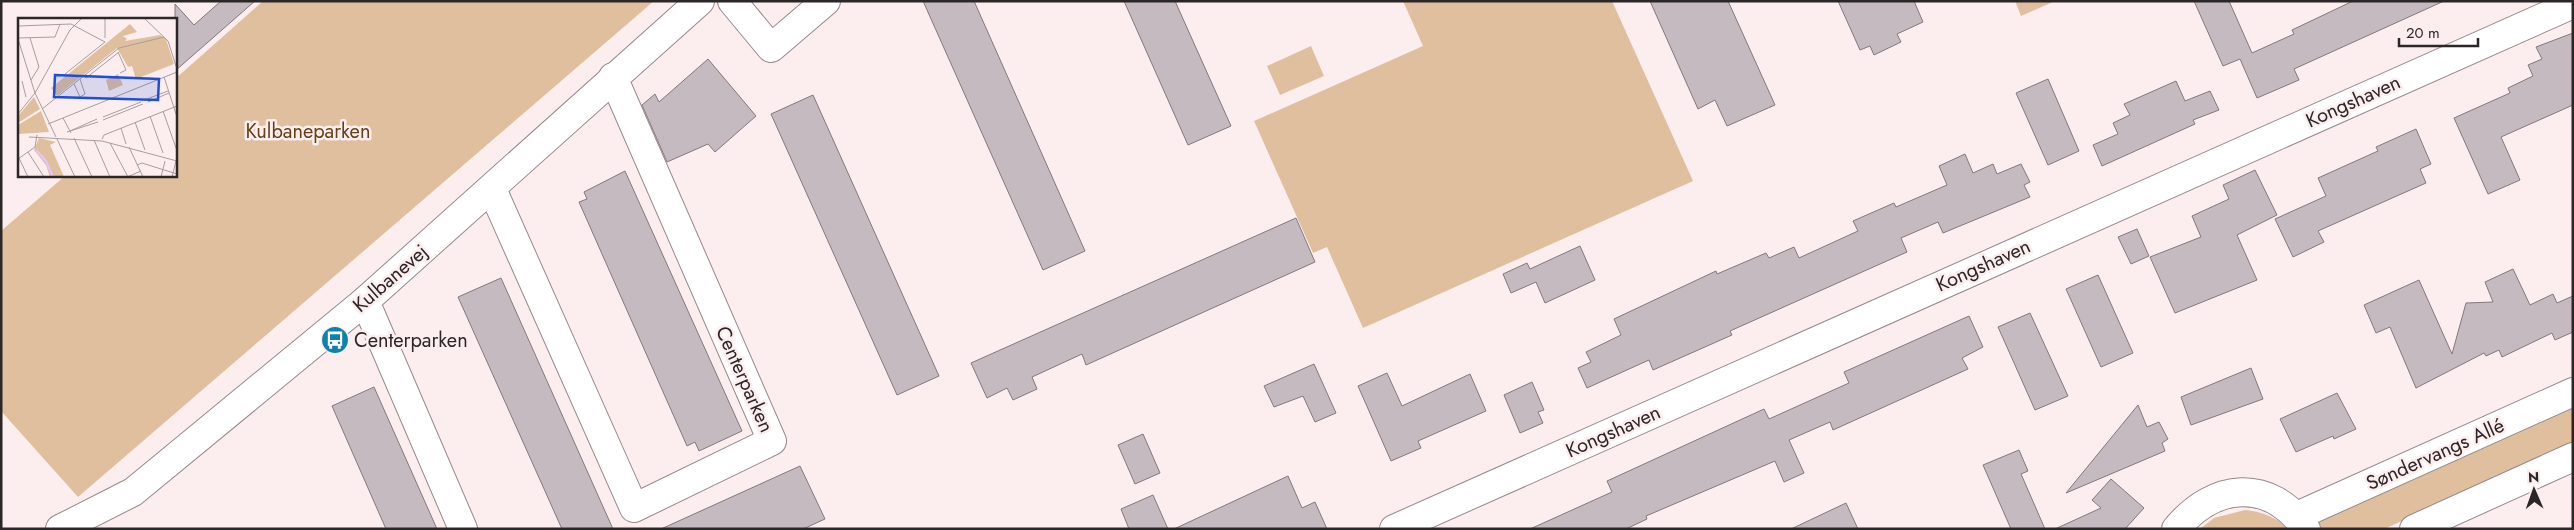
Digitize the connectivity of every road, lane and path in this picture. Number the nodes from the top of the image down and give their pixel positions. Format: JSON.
{"nodes":[{"id":1,"x":700,"y":1,"type":"edge"},
{"id":2,"x":732,"y":1,"type":"edge"},
{"id":3,"x":826,"y":1,"type":"edge"},
{"id":4,"x":2573,"y":4,"type":"edge"},
{"id":5,"x":613,"y":77,"type":"junction"},
{"id":6,"x":492,"y":189,"type":"junction"},
{"id":7,"x":365,"y":301,"type":"junction"},
{"id":8,"x":2573,"y":392,"type":"edge"},
{"id":9,"x":2573,"y":457,"type":"edge"},
{"id":10,"x":2301,"y":522,"type":"edge"},
{"id":11,"x":60,"y":529,"type":"edge"},
{"id":12,"x":463,"y":529,"type":"edge"},
{"id":13,"x":1394,"y":529,"type":"edge"},
{"id":14,"x":2176,"y":529,"type":"edge"},
{"id":15,"x":2414,"y":529,"type":"edge"}],
"edges":[{"from":1,"to":5,"type":"street","name":"Kulbanevej"},
{"from":2,"to":3,"type":"street"},
{"from":4,"to":13,"type":"street","name":"Kongshaven"},
{"from":5,"to":6,"type":"street","name":"Kulbanevej"},
{"from":5,"to":6,"type":"street","name":"Centerparken"},
{"from":6,"to":7,"type":"street","name":"Kulbanevej"},
{"from":7,"to":11,"type":"street","name":"Kulbanevej"},
{"from":7,"to":12,"type":"street"},
{"from":8,"to":10,"type":"street","name":"Søndervangs Allé"},
{"from":9,"to":15,"type":"street"},
{"from":10,"to":14,"type":"street"}]}
